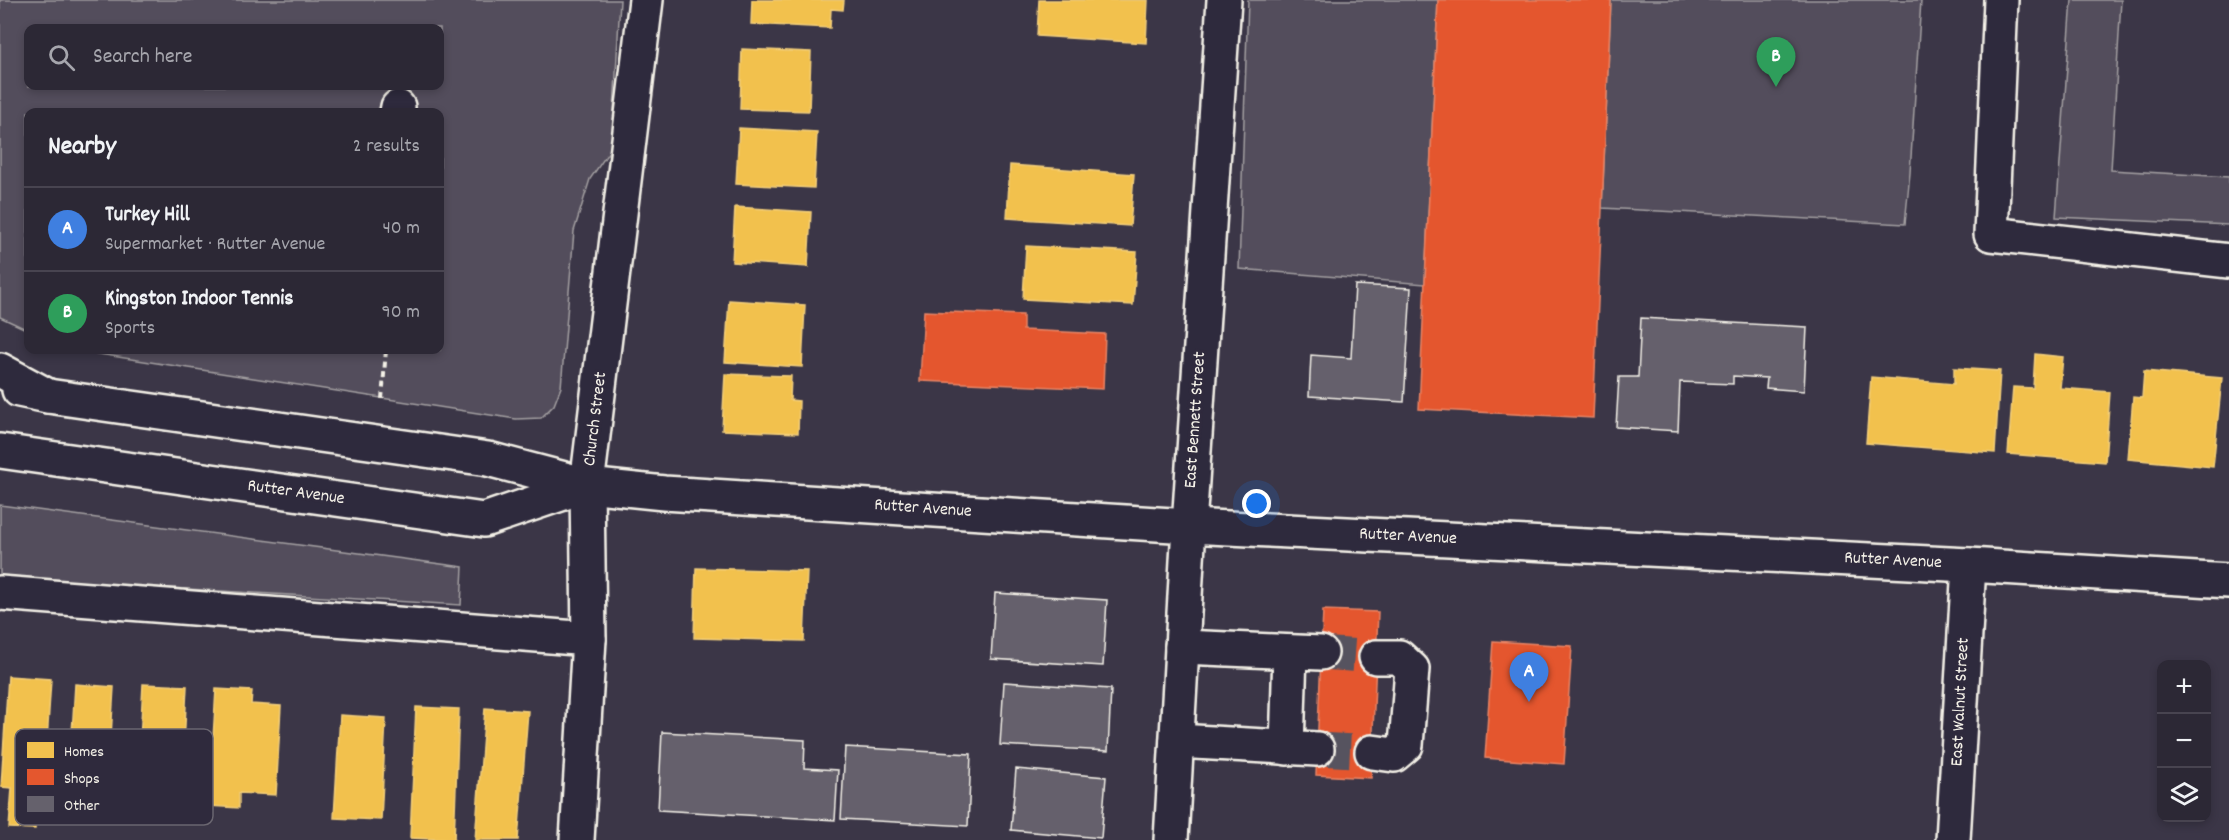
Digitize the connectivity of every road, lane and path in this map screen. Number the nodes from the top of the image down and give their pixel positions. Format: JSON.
{"nodes":[{"id":1,"x":646,"y":0,"type":"edge"},
{"id":2,"x":1224,"y":0,"type":"edge"},
{"id":3,"x":2001,"y":0,"type":"edge"},
{"id":4,"x":2229,"y":261,"type":"edge"},
{"id":5,"x":386,"y":354,"type":"edge"},
{"id":6,"x":0,"y":370,"type":"edge"},
{"id":7,"x":0,"y":385,"type":"edge"},
{"id":8,"x":48,"y":396,"type":"junction"},
{"id":9,"x":381,"y":404,"type":"dead end"},
{"id":10,"x":0,"y":451,"type":"edge"},
{"id":11,"x":587,"y":485,"type":"junction"},
{"id":12,"x":1189,"y":526,"type":"junction"},
{"id":13,"x":1969,"y":565,"type":"junction"},
{"id":14,"x":2229,"y":581,"type":"edge"},
{"id":15,"x":0,"y":593,"type":"edge"},
{"id":16,"x":589,"y":639,"type":"junction"},
{"id":17,"x":1182,"y":646,"type":"junction"},
{"id":18,"x":1376,"y":657,"type":"tunnel mouth"},
{"id":19,"x":1177,"y":741,"type":"junction"},
{"id":20,"x":1372,"y":752,"type":"tunnel mouth"},
{"id":21,"x":577,"y":840,"type":"edge"},
{"id":22,"x":1171,"y":840,"type":"edge"},
{"id":23,"x":1953,"y":840,"type":"edge"}],
"edges":[{"from":1,"to":11,"type":"main road","name":"Church Street"},
{"from":2,"to":12,"type":"main road","name":"East Bennett Street"},
{"from":3,"to":4,"type":"main road"},
{"from":5,"to":9,"type":"path"},
{"from":6,"to":8,"type":"main road"},
{"from":7,"to":8,"type":"main road","name":"Rutter Avenue"},
{"from":8,"to":11,"type":"main road","name":"Rutter Avenue"},
{"from":10,"to":11,"type":"main road","name":"Rutter Avenue"},
{"from":11,"to":12,"type":"main road","name":"Rutter Avenue"},
{"from":11,"to":16,"type":"main road","name":"Church Street"},
{"from":12,"to":13,"type":"main road","name":"Rutter Avenue"},
{"from":12,"to":17,"type":"main road","name":"East Bennett Street"},
{"from":13,"to":14,"type":"main road","name":"Rutter Avenue"},
{"from":13,"to":23,"type":"main road","name":"East Walnut Street"},
{"from":15,"to":16,"type":"main road"},
{"from":16,"to":21,"type":"main road","name":"Church Street"},
{"from":17,"to":19,"type":"main road","name":"East Bennett Street"},
{"from":17,"to":19,"type":"main road"},
{"from":18,"to":20,"type":"main road"},
{"from":19,"to":22,"type":"main road","name":"East Bennett Street"}]}
